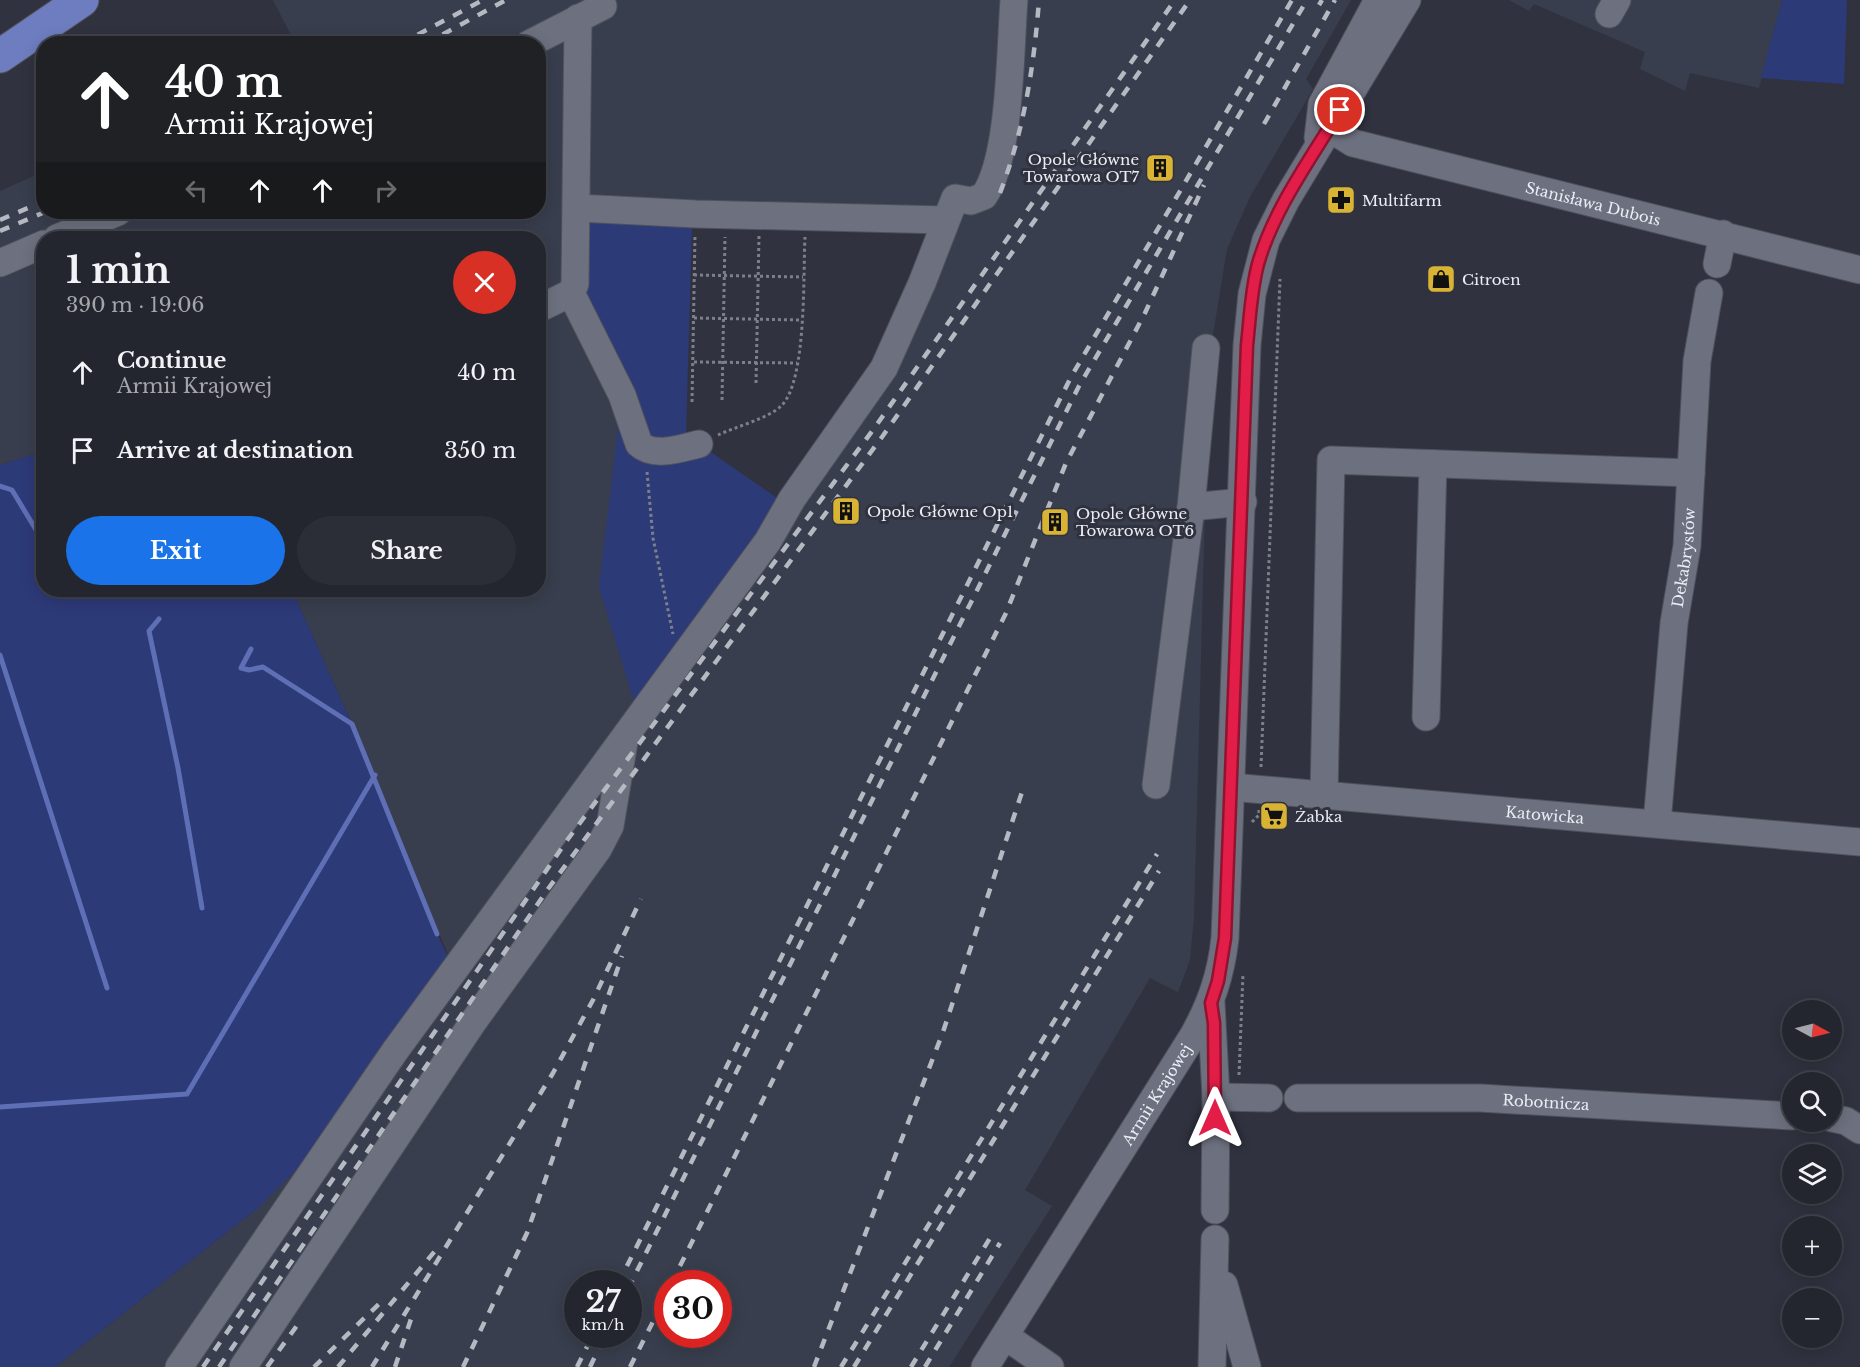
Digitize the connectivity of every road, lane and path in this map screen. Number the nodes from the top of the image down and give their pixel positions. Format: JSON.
{"nodes":[{"id":1,"x":82,"y":0,"type":"edge"},
{"id":2,"x":1014,"y":0,"type":"edge"},
{"id":3,"x":1378,"y":0,"type":"edge"},
{"id":4,"x":1407,"y":0,"type":"edge"},
{"id":5,"x":603,"y":6,"type":"dead end"},
{"id":6,"x":578,"y":18,"type":"junction"},
{"id":7,"x":544,"y":36,"type":"edge"},
{"id":8,"x":0,"y":56,"type":"edge"},
{"id":9,"x":1323,"y":138,"type":"junction"},
{"id":10,"x":578,"y":208,"type":"junction"},
{"id":11,"x":102,"y":219,"type":"edge"},
{"id":12,"x":945,"y":220,"type":"junction"},
{"id":13,"x":806,"y":226,"type":"junction"},
{"id":14,"x":703,"y":229,"type":"junction"},
{"id":15,"x":73,"y":231,"type":"edge"},
{"id":16,"x":1723,"y":234,"type":"junction"},
{"id":17,"x":36,"y":248,"type":"edge"},
{"id":18,"x":0,"y":264,"type":"edge"},
{"id":19,"x":1717,"y":264,"type":"dead end"},
{"id":20,"x":1860,"y":270,"type":"edge"},
{"id":21,"x":694,"y":275,"type":"junction"},
{"id":22,"x":724,"y":276,"type":"junction"},
{"id":23,"x":758,"y":276,"type":"junction"},
{"id":24,"x":803,"y":277,"type":"junction"},
{"id":25,"x":571,"y":293,"type":"junction"},
{"id":26,"x":1709,"y":293,"type":"dead end"},
{"id":27,"x":1279,"y":303,"type":"dead end"},
{"id":28,"x":546,"y":305,"type":"edge"},
{"id":29,"x":694,"y":318,"type":"junction"},
{"id":30,"x":723,"y":318,"type":"junction"},
{"id":31,"x":757,"y":319,"type":"junction"},
{"id":32,"x":801,"y":320,"type":"junction"},
{"id":33,"x":1206,"y":348,"type":"dead end"},
{"id":34,"x":693,"y":362,"type":"junction"},
{"id":35,"x":722,"y":362,"type":"junction"},
{"id":36,"x":756,"y":362,"type":"junction"},
{"id":37,"x":797,"y":363,"type":"junction"},
{"id":38,"x":756,"y":382,"type":"dead end"},
{"id":39,"x":722,"y":400,"type":"dead end"},
{"id":40,"x":692,"y":402,"type":"dead end"},
{"id":41,"x":699,"y":444,"type":"joint"},
{"id":42,"x":645,"y":449,"type":"junction"},
{"id":43,"x":1433,"y":464,"type":"junction"},
{"id":44,"x":1691,"y":473,"type":"junction"},
{"id":45,"x":1242,"y":502,"type":"junction"},
{"id":46,"x":1191,"y":507,"type":"junction"},
{"id":47,"x":681,"y":663,"type":"junction"},
{"id":48,"x":1426,"y":717,"type":"dead end"},
{"id":49,"x":624,"y":741,"type":"junction"},
{"id":50,"x":1260,"y":778,"type":"dead end"},
{"id":51,"x":1156,"y":785,"type":"dead end"},
{"id":52,"x":1231,"y":787,"type":"junction"},
{"id":53,"x":1324,"y":795,"type":"junction"},
{"id":54,"x":1259,"y":805,"type":"dead end"},
{"id":55,"x":1657,"y":823,"type":"junction"},
{"id":56,"x":1250,"y":825,"type":"dead end"},
{"id":57,"x":1860,"y":842,"type":"edge"},
{"id":58,"x":1211,"y":1003,"type":"junction"},
{"id":59,"x":1215,"y":1097,"type":"junction"},
{"id":60,"x":1269,"y":1098,"type":"dead end"},
{"id":61,"x":1298,"y":1098,"type":"dead end"},
{"id":62,"x":1782,"y":1115,"type":"edge"},
{"id":63,"x":1842,"y":1120,"type":"edge"},
{"id":64,"x":1860,"y":1130,"type":"edge"},
{"id":65,"x":1215,"y":1210,"type":"dead end"},
{"id":66,"x":1005,"y":1336,"type":"junction"},
{"id":67,"x":179,"y":1367,"type":"edge"},
{"id":68,"x":243,"y":1367,"type":"edge"},
{"id":69,"x":985,"y":1367,"type":"edge"},
{"id":70,"x":1050,"y":1367,"type":"edge"},
{"id":71,"x":1212,"y":1367,"type":"edge"},
{"id":72,"x":1247,"y":1367,"type":"edge"}],
"edges":[{"from":1,"to":8,"type":"main road"},
{"from":2,"to":12,"type":"street"},
{"from":3,"to":9,"type":"street"},
{"from":4,"to":9,"type":"street","name":"Armii Krajowej"},
{"from":5,"to":6,"type":"street"},
{"from":6,"to":7,"type":"street"},
{"from":6,"to":10,"type":"street"},
{"from":9,"to":16,"type":"street","name":"Stanisława Dubois"},
{"from":9,"to":45,"type":"street","name":"Armii Krajowej"},
{"from":10,"to":14,"type":"street"},
{"from":10,"to":25,"type":"street"},
{"from":11,"to":15,"type":"street"},
{"from":12,"to":13,"type":"street"},
{"from":12,"to":47,"type":"street"},
{"from":13,"to":14,"type":"street"},
{"from":13,"to":23,"type":"path"},
{"from":13,"to":24,"type":"path"},
{"from":14,"to":21,"type":"path"},
{"from":14,"to":22,"type":"path"},
{"from":16,"to":19,"type":"street"},
{"from":16,"to":20,"type":"street","name":"Stanisława Dubois"},
{"from":17,"to":18,"type":"street"},
{"from":21,"to":22,"type":"path"},
{"from":21,"to":29,"type":"path"},
{"from":22,"to":23,"type":"path"},
{"from":22,"to":30,"type":"path"},
{"from":23,"to":24,"type":"path"},
{"from":23,"to":31,"type":"path"},
{"from":24,"to":32,"type":"path"},
{"from":25,"to":28,"type":"street"},
{"from":25,"to":42,"type":"street"},
{"from":26,"to":44,"type":"street","name":"Dekabrystów"},
{"from":27,"to":50,"type":"path"},
{"from":29,"to":30,"type":"path"},
{"from":29,"to":34,"type":"path"},
{"from":30,"to":31,"type":"path"},
{"from":30,"to":35,"type":"path"},
{"from":31,"to":32,"type":"path"},
{"from":31,"to":36,"type":"path"},
{"from":32,"to":37,"type":"path"},
{"from":33,"to":46,"type":"street"},
{"from":34,"to":35,"type":"path"},
{"from":34,"to":40,"type":"path"},
{"from":35,"to":36,"type":"path"},
{"from":35,"to":39,"type":"path"},
{"from":36,"to":37,"type":"path"},
{"from":36,"to":38,"type":"path"},
{"from":37,"to":41,"type":"path"},
{"from":41,"to":42,"type":"street"},
{"from":42,"to":47,"type":"path"},
{"from":43,"to":44,"type":"street"},
{"from":43,"to":48,"type":"street"},
{"from":43,"to":53,"type":"street"},
{"from":44,"to":55,"type":"street","name":"Dekabrystów"},
{"from":45,"to":46,"type":"street"},
{"from":45,"to":52,"type":"street","name":"Armii Krajowej"},
{"from":46,"to":51,"type":"street"},
{"from":47,"to":49,"type":"street"},
{"from":49,"to":67,"type":"street"},
{"from":49,"to":68,"type":"street"},
{"from":52,"to":53,"type":"street","name":"Katowicka"},
{"from":52,"to":58,"type":"street","name":"Armii Krajowej"},
{"from":53,"to":55,"type":"street","name":"Katowicka"},
{"from":54,"to":56,"type":"path"},
{"from":55,"to":57,"type":"street","name":"Katowicka"},
{"from":58,"to":59,"type":"street"},
{"from":58,"to":66,"type":"street","name":"Armii Krajowej"},
{"from":59,"to":60,"type":"street"},
{"from":59,"to":65,"type":"street"},
{"from":61,"to":62,"type":"street","name":"Robotnicza"},
{"from":63,"to":64,"type":"street"},
{"from":66,"to":69,"type":"street","name":"Armii Krajowej"},
{"from":66,"to":70,"type":"street"},
{"from":71,"to":72,"type":"street"}]}
